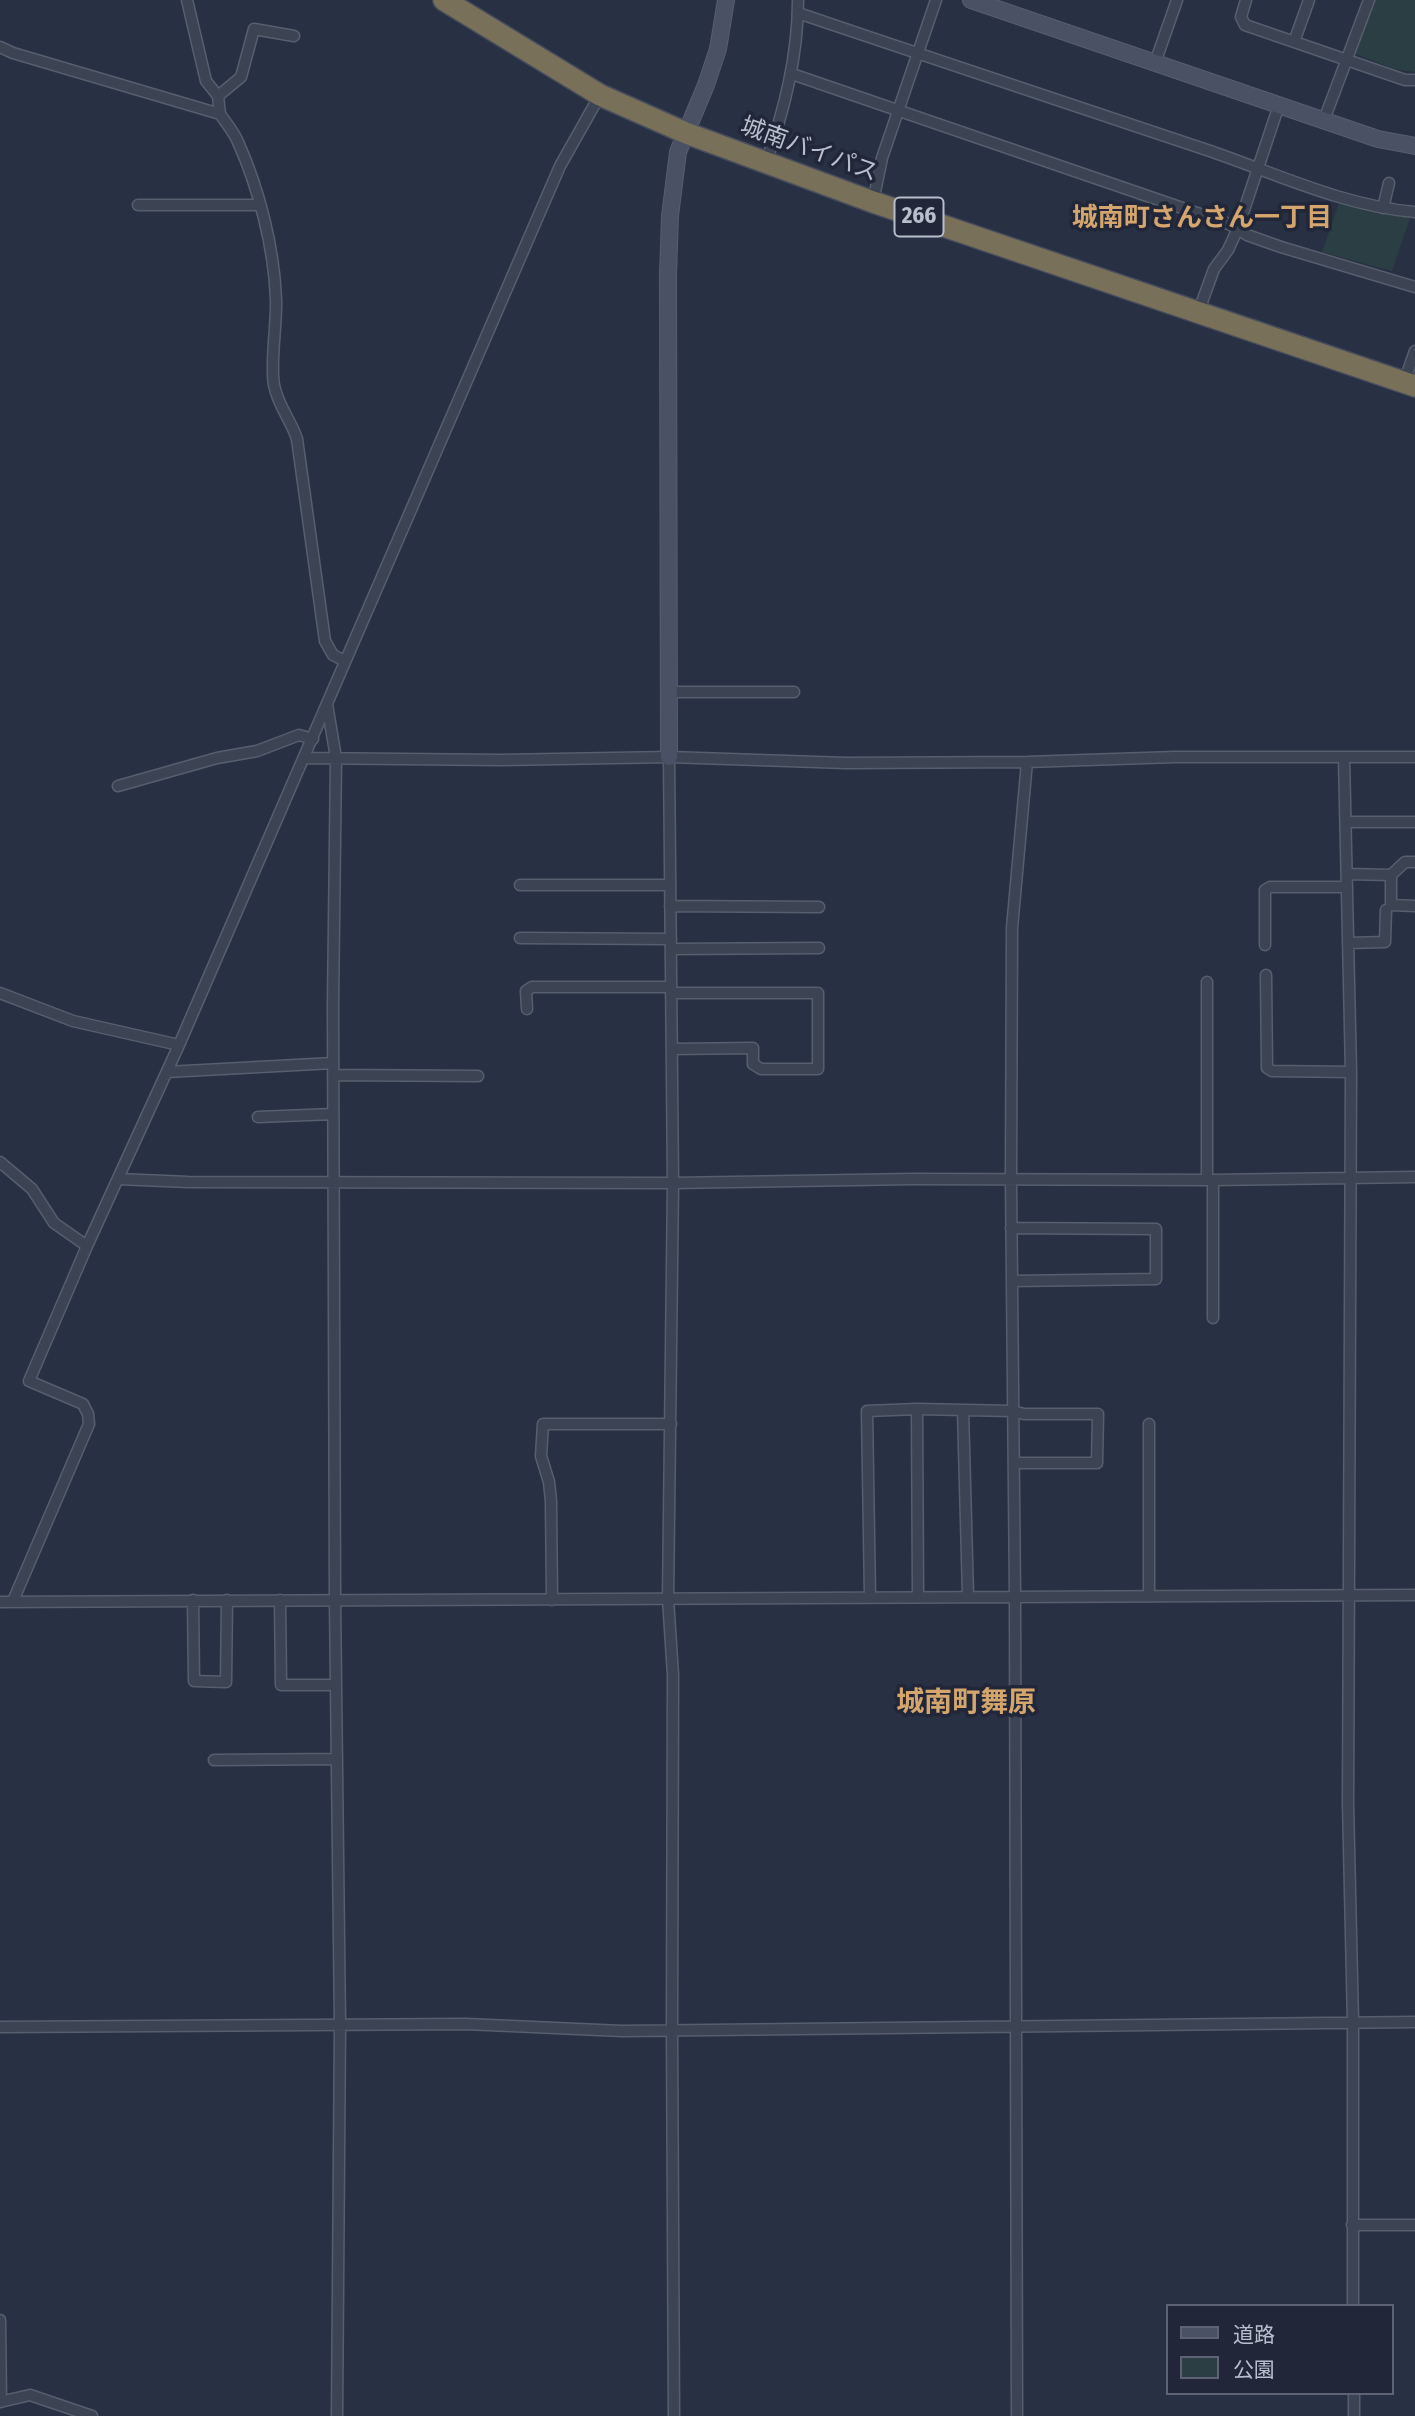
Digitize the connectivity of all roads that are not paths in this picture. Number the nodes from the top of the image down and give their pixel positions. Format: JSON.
{"nodes":[{"id":1,"x":187,"y":0,"type":"edge"},
{"id":2,"x":444,"y":0,"type":"edge"},
{"id":3,"x":726,"y":0,"type":"edge"},
{"id":4,"x":798,"y":0,"type":"edge"},
{"id":5,"x":936,"y":0,"type":"edge"},
{"id":6,"x":971,"y":0,"type":"edge"},
{"id":7,"x":1177,"y":0,"type":"edge"},
{"id":8,"x":1246,"y":0,"type":"edge"},
{"id":9,"x":1309,"y":0,"type":"edge"},
{"id":10,"x":1368,"y":0,"type":"edge"},
{"id":11,"x":798,"y":13,"type":"junction"},
{"id":12,"x":295,"y":36,"type":"dead end"},
{"id":13,"x":1294,"y":42,"type":"junction"},
{"id":14,"x":0,"y":47,"type":"edge"},
{"id":15,"x":918,"y":53,"type":"junction"},
{"id":16,"x":1347,"y":61,"type":"junction"},
{"id":17,"x":1155,"y":63,"type":"junction"},
{"id":18,"x":792,"y":74,"type":"junction"},
{"id":19,"x":1415,"y":80,"type":"edge"},
{"id":20,"x":600,"y":95,"type":"junction"},
{"id":21,"x":218,"y":96,"type":"junction"},
{"id":22,"x":1279,"y":105,"type":"junction"},
{"id":23,"x":900,"y":109,"type":"junction"},
{"id":24,"x":220,"y":114,"type":"junction"},
{"id":25,"x":1324,"y":120,"type":"junction"},
{"id":26,"x":686,"y":133,"type":"junction"},
{"id":27,"x":1415,"y":146,"type":"edge"},
{"id":28,"x":766,"y":163,"type":"junction"},
{"id":29,"x":1258,"y":167,"type":"junction"},
{"id":30,"x":1389,"y":183,"type":"dead end"},
{"id":31,"x":873,"y":202,"type":"junction"},
{"id":32,"x":138,"y":205,"type":"dead end"},
{"id":33,"x":260,"y":205,"type":"junction"},
{"id":34,"x":1383,"y":208,"type":"junction"},
{"id":35,"x":1415,"y":212,"type":"edge"},
{"id":36,"x":1238,"y":228,"type":"junction"},
{"id":37,"x":1415,"y":288,"type":"edge"},
{"id":38,"x":1198,"y":313,"type":"junction"},
{"id":39,"x":1415,"y":351,"type":"edge"},
{"id":40,"x":1410,"y":384,"type":"edge"},
{"id":41,"x":345,"y":661,"type":"junction"},
{"id":42,"x":668,"y":692,"type":"junction"},
{"id":43,"x":794,"y":692,"type":"dead end"},
{"id":44,"x":327,"y":704,"type":"junction"},
{"id":45,"x":313,"y":739,"type":"junction"},
{"id":46,"x":669,"y":757,"type":"junction"},
{"id":47,"x":1415,"y":757,"type":"edge"},
{"id":48,"x":304,"y":758,"type":"junction"},
{"id":49,"x":336,"y":758,"type":"junction"},
{"id":50,"x":1344,"y":758,"type":"junction"},
{"id":51,"x":1027,"y":762,"type":"junction"},
{"id":52,"x":118,"y":786,"type":"dead end"},
{"id":53,"x":1346,"y":822,"type":"junction"},
{"id":54,"x":1415,"y":822,"type":"edge"},
{"id":55,"x":1415,"y":862,"type":"edge"},
{"id":56,"x":1347,"y":874,"type":"junction"},
{"id":57,"x":1391,"y":875,"type":"junction"},
{"id":58,"x":520,"y":885,"type":"dead end"},
{"id":59,"x":670,"y":885,"type":"junction"},
{"id":60,"x":1347,"y":887,"type":"junction"},
{"id":61,"x":670,"y":906,"type":"junction"},
{"id":62,"x":1415,"y":906,"type":"edge"},
{"id":63,"x":819,"y":907,"type":"dead end"},
{"id":64,"x":1386,"y":910,"type":"dead end"},
{"id":65,"x":520,"y":938,"type":"dead end"},
{"id":66,"x":1348,"y":943,"type":"junction"},
{"id":67,"x":671,"y":944,"type":"junction"},
{"id":68,"x":1265,"y":945,"type":"dead end"},
{"id":69,"x":819,"y":948,"type":"dead end"},
{"id":70,"x":1266,"y":975,"type":"dead end"},
{"id":71,"x":1207,"y":982,"type":"dead end"},
{"id":72,"x":671,"y":990,"type":"junction"},
{"id":73,"x":0,"y":993,"type":"edge"},
{"id":74,"x":527,"y":1009,"type":"dead end"},
{"id":75,"x":179,"y":1045,"type":"junction"},
{"id":76,"x":672,"y":1049,"type":"junction"},
{"id":77,"x":333,"y":1063,"type":"junction"},
{"id":78,"x":167,"y":1072,"type":"junction"},
{"id":79,"x":1351,"y":1072,"type":"junction"},
{"id":80,"x":333,"y":1076,"type":"junction"},
{"id":81,"x":478,"y":1076,"type":"dead end"},
{"id":82,"x":333,"y":1114,"type":"junction"},
{"id":83,"x":258,"y":1117,"type":"dead end"},
{"id":84,"x":0,"y":1162,"type":"edge"},
{"id":85,"x":1415,"y":1177,"type":"edge"},
{"id":86,"x":1349,"y":1178,"type":"junction"},
{"id":87,"x":118,"y":1179,"type":"junction"},
{"id":88,"x":1010,"y":1179,"type":"junction"},
{"id":89,"x":1210,"y":1180,"type":"junction"},
{"id":90,"x":334,"y":1181,"type":"junction"},
{"id":91,"x":673,"y":1183,"type":"junction"},
{"id":92,"x":1011,"y":1228,"type":"junction"},
{"id":93,"x":87,"y":1245,"type":"junction"},
{"id":94,"x":1012,"y":1280,"type":"junction"},
{"id":95,"x":1213,"y":1318,"type":"dead end"},
{"id":96,"x":917,"y":1409,"type":"junction"},
{"id":97,"x":963,"y":1410,"type":"junction"},
{"id":98,"x":1013,"y":1411,"type":"junction"},
{"id":99,"x":671,"y":1424,"type":"junction"},
{"id":100,"x":1149,"y":1424,"type":"dead end"},
{"id":101,"x":1014,"y":1464,"type":"junction"},
{"id":102,"x":1349,"y":1594,"type":"junction"},
{"id":103,"x":1149,"y":1595,"type":"junction"},
{"id":104,"x":1415,"y":1595,"type":"edge"},
{"id":105,"x":968,"y":1596,"type":"junction"},
{"id":106,"x":1015,"y":1596,"type":"junction"},
{"id":107,"x":870,"y":1597,"type":"junction"},
{"id":108,"x":918,"y":1597,"type":"junction"},
{"id":109,"x":668,"y":1599,"type":"junction"},
{"id":110,"x":193,"y":1600,"type":"junction"},
{"id":111,"x":227,"y":1600,"type":"junction"},
{"id":112,"x":280,"y":1600,"type":"junction"},
{"id":113,"x":335,"y":1600,"type":"junction"},
{"id":114,"x":552,"y":1600,"type":"junction"},
{"id":115,"x":13,"y":1601,"type":"junction"},
{"id":116,"x":0,"y":1606,"type":"edge"},
{"id":117,"x":335,"y":1685,"type":"junction"},
{"id":118,"x":337,"y":1759,"type":"junction"},
{"id":119,"x":214,"y":1760,"type":"dead end"},
{"id":120,"x":1353,"y":2022,"type":"junction"},
{"id":121,"x":1415,"y":2022,"type":"edge"},
{"id":122,"x":340,"y":2025,"type":"junction"},
{"id":123,"x":0,"y":2027,"type":"edge"},
{"id":124,"x":1015,"y":2027,"type":"junction"},
{"id":125,"x":671,"y":2029,"type":"junction"},
{"id":126,"x":1352,"y":2225,"type":"junction"},
{"id":127,"x":1415,"y":2225,"type":"edge"},
{"id":128,"x":1353,"y":2304,"type":"edge"},
{"id":129,"x":0,"y":2320,"type":"edge"},
{"id":130,"x":1353,"y":2395,"type":"edge"},
{"id":131,"x":1,"y":2402,"type":"edge"},
{"id":132,"x":92,"y":2416,"type":"edge"},
{"id":133,"x":337,"y":2416,"type":"edge"},
{"id":134,"x":674,"y":2416,"type":"edge"},
{"id":135,"x":1017,"y":2416,"type":"edge"},
{"id":136,"x":1354,"y":2416,"type":"edge"}],
"edges":[{"from":1,"to":21,"type":"street"},
{"from":2,"to":20,"type":"highway","name":"城南バイパス","number":"266"},
{"from":3,"to":26,"type":"street"},
{"from":4,"to":11,"type":"street"},
{"from":5,"to":15,"type":"street"},
{"from":6,"to":17,"type":"street"},
{"from":7,"to":17,"type":"street"},
{"from":8,"to":13,"type":"street"},
{"from":9,"to":13,"type":"street"},
{"from":10,"to":16,"type":"street"},
{"from":11,"to":15,"type":"street"},
{"from":11,"to":18,"type":"street"},
{"from":12,"to":21,"type":"street"},
{"from":13,"to":16,"type":"street"},
{"from":14,"to":24,"type":"street"},
{"from":15,"to":23,"type":"street"},
{"from":15,"to":29,"type":"street"},
{"from":16,"to":19,"type":"street"},
{"from":16,"to":25,"type":"street"},
{"from":17,"to":22,"type":"street"},
{"from":18,"to":23,"type":"street"},
{"from":18,"to":28,"type":"street"},
{"from":20,"to":26,"type":"highway","name":"城南バイパス","number":"266"},
{"from":20,"to":41,"type":"street"},
{"from":21,"to":24,"type":"street"},
{"from":22,"to":25,"type":"street"},
{"from":22,"to":29,"type":"street"},
{"from":23,"to":31,"type":"street"},
{"from":23,"to":36,"type":"street"},
{"from":24,"to":33,"type":"street"},
{"from":25,"to":27,"type":"street"},
{"from":26,"to":28,"type":"highway","name":"城南バイパス","number":"266"},
{"from":26,"to":42,"type":"street"},
{"from":28,"to":31,"type":"highway","name":"城南バイパス","number":"266"},
{"from":29,"to":34,"type":"street"},
{"from":29,"to":36,"type":"street"},
{"from":30,"to":34,"type":"street"},
{"from":31,"to":38,"type":"highway","name":"城南バイパス","number":"266"},
{"from":32,"to":33,"type":"street"},
{"from":33,"to":41,"type":"street"},
{"from":34,"to":35,"type":"street"},
{"from":36,"to":37,"type":"street"},
{"from":36,"to":38,"type":"street"},
{"from":38,"to":40,"type":"highway","name":"城南バイパス","number":"266"},
{"from":39,"to":40,"type":"street"},
{"from":41,"to":44,"type":"street"},
{"from":42,"to":43,"type":"street"},
{"from":42,"to":46,"type":"street"},
{"from":44,"to":45,"type":"street"},
{"from":44,"to":49,"type":"street"},
{"from":45,"to":48,"type":"street"},
{"from":45,"to":52,"type":"street"},
{"from":46,"to":49,"type":"street"},
{"from":46,"to":51,"type":"street"},
{"from":46,"to":59,"type":"street"},
{"from":47,"to":50,"type":"street"},
{"from":48,"to":49,"type":"street"},
{"from":48,"to":75,"type":"street"},
{"from":49,"to":77,"type":"street"},
{"from":50,"to":51,"type":"street"},
{"from":50,"to":53,"type":"street"},
{"from":51,"to":88,"type":"street"},
{"from":53,"to":54,"type":"street"},
{"from":53,"to":56,"type":"street"},
{"from":55,"to":57,"type":"street"},
{"from":56,"to":57,"type":"street"},
{"from":56,"to":60,"type":"street"},
{"from":57,"to":62,"type":"street"},
{"from":58,"to":59,"type":"street"},
{"from":59,"to":61,"type":"street"},
{"from":60,"to":66,"type":"street"},
{"from":60,"to":68,"type":"street"},
{"from":61,"to":63,"type":"street"},
{"from":61,"to":67,"type":"street"},
{"from":64,"to":66,"type":"street"},
{"from":65,"to":67,"type":"street"},
{"from":66,"to":79,"type":"street"},
{"from":67,"to":69,"type":"street"},
{"from":67,"to":72,"type":"street"},
{"from":70,"to":79,"type":"street"},
{"from":71,"to":89,"type":"street"},
{"from":72,"to":74,"type":"street"},
{"from":72,"to":76,"type":"street"},
{"from":72,"to":76,"type":"street"},
{"from":73,"to":75,"type":"street"},
{"from":75,"to":78,"type":"street"},
{"from":76,"to":91,"type":"street"},
{"from":77,"to":78,"type":"street"},
{"from":77,"to":80,"type":"street"},
{"from":78,"to":87,"type":"street"},
{"from":79,"to":86,"type":"street"},
{"from":80,"to":81,"type":"street"},
{"from":80,"to":82,"type":"street"},
{"from":82,"to":83,"type":"street"},
{"from":82,"to":90,"type":"street"},
{"from":84,"to":93,"type":"street"},
{"from":85,"to":86,"type":"street"},
{"from":86,"to":89,"type":"street"},
{"from":86,"to":102,"type":"street"},
{"from":87,"to":90,"type":"street"},
{"from":87,"to":93,"type":"street"},
{"from":88,"to":89,"type":"street"},
{"from":88,"to":91,"type":"street"},
{"from":88,"to":92,"type":"street"},
{"from":89,"to":95,"type":"street"},
{"from":90,"to":91,"type":"street"},
{"from":90,"to":113,"type":"street"},
{"from":91,"to":99,"type":"street"},
{"from":92,"to":94,"type":"street"},
{"from":92,"to":94,"type":"street"},
{"from":93,"to":115,"type":"street"},
{"from":94,"to":98,"type":"street"},
{"from":96,"to":97,"type":"street"},
{"from":96,"to":107,"type":"street"},
{"from":96,"to":108,"type":"street"},
{"from":97,"to":98,"type":"street"},
{"from":97,"to":105,"type":"street"},
{"from":98,"to":101,"type":"street"},
{"from":98,"to":101,"type":"street"},
{"from":99,"to":109,"type":"street"},
{"from":99,"to":114,"type":"street"},
{"from":100,"to":103,"type":"street"},
{"from":101,"to":106,"type":"street"},
{"from":102,"to":103,"type":"street"},
{"from":102,"to":104,"type":"street"},
{"from":102,"to":120,"type":"street"},
{"from":103,"to":106,"type":"street"},
{"from":105,"to":106,"type":"street"},
{"from":105,"to":108,"type":"street"},
{"from":106,"to":124,"type":"street"},
{"from":107,"to":108,"type":"street"},
{"from":107,"to":109,"type":"street"},
{"from":109,"to":114,"type":"street"},
{"from":109,"to":125,"type":"street"},
{"from":110,"to":111,"type":"street"},
{"from":110,"to":111,"type":"street"},
{"from":110,"to":115,"type":"street"},
{"from":111,"to":112,"type":"street"},
{"from":112,"to":113,"type":"street"},
{"from":112,"to":117,"type":"street"},
{"from":113,"to":114,"type":"street"},
{"from":113,"to":117,"type":"street"},
{"from":115,"to":116,"type":"street"},
{"from":117,"to":118,"type":"street"},
{"from":118,"to":119,"type":"street"},
{"from":118,"to":122,"type":"street"},
{"from":120,"to":121,"type":"street"},
{"from":120,"to":124,"type":"street"},
{"from":120,"to":126,"type":"street"},
{"from":122,"to":123,"type":"street"},
{"from":122,"to":125,"type":"street"},
{"from":122,"to":133,"type":"street"},
{"from":124,"to":125,"type":"street"},
{"from":124,"to":135,"type":"street"},
{"from":125,"to":134,"type":"street"},
{"from":126,"to":127,"type":"street"},
{"from":126,"to":128,"type":"street"},
{"from":129,"to":131,"type":"street"},
{"from":130,"to":136,"type":"street"},
{"from":131,"to":132,"type":"street"}]}
